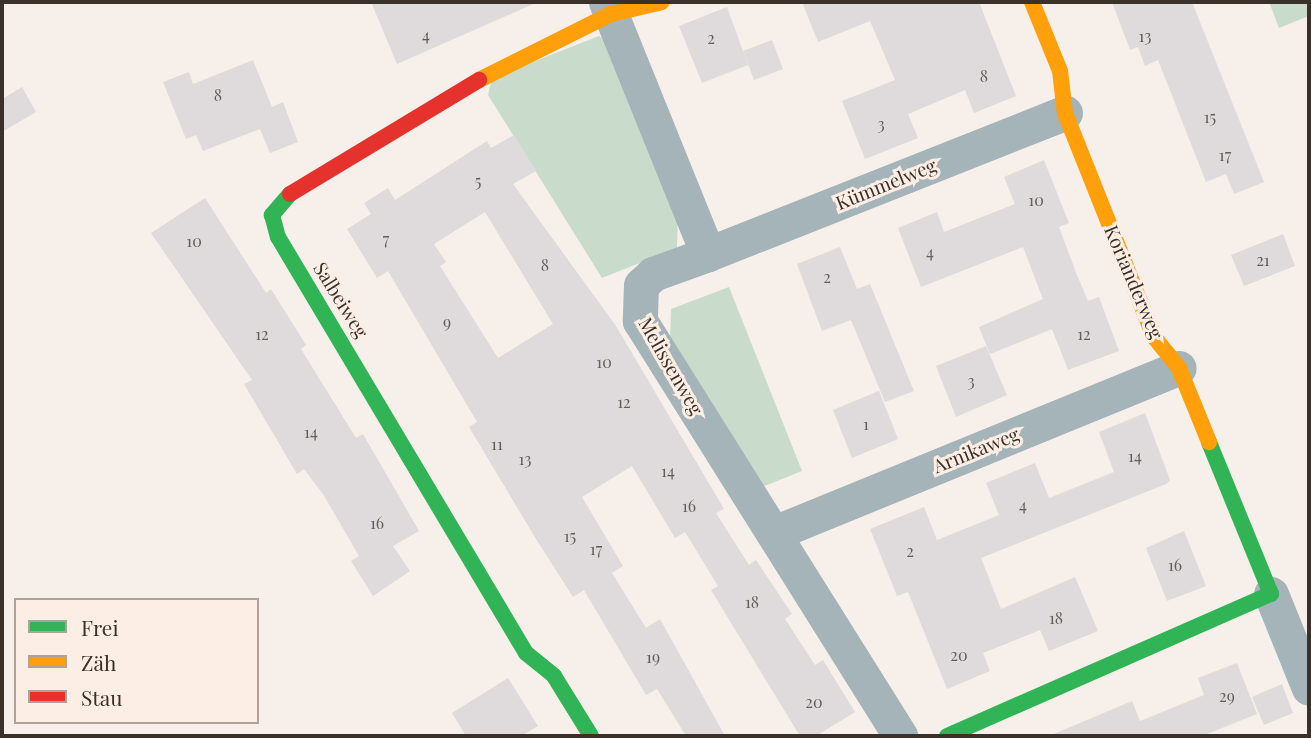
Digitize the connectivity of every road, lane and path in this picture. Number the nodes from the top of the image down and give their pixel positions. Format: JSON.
{"nodes":[{"id":1,"x":662,"y":2,"type":"edge"},
{"id":2,"x":1032,"y":2,"type":"edge"},
{"id":3,"x":609,"y":8,"type":"edge"},
{"id":4,"x":1065,"y":113,"type":"junction"},
{"id":5,"x":708,"y":254,"type":"junction"},
{"id":6,"x":1179,"y":368,"type":"junction"},
{"id":7,"x":774,"y":533,"type":"junction"},
{"id":8,"x":1270,"y":594,"type":"junction"},
{"id":9,"x":1309,"y":688,"type":"edge"},
{"id":10,"x":591,"y":736,"type":"edge"},
{"id":11,"x":900,"y":736,"type":"edge"},
{"id":12,"x":947,"y":736,"type":"edge"}],
"edges":[{"from":1,"to":3,"type":"street"},
{"from":2,"to":4,"type":"street","name":"Korianderweg"},
{"from":3,"to":5,"type":"street"},
{"from":3,"to":10,"type":"street","name":"Salbeiweg"},
{"from":4,"to":5,"type":"street","name":"Kümmelweg"},
{"from":4,"to":6,"type":"street","name":"Korianderweg"},
{"from":5,"to":7,"type":"street","name":"Melissenweg"},
{"from":6,"to":7,"type":"street","name":"Arnikaweg"},
{"from":6,"to":8,"type":"street","name":"Korianderweg"},
{"from":7,"to":11,"type":"street","name":"Melissenweg"},
{"from":8,"to":9,"type":"street","name":"Korianderweg"},
{"from":8,"to":12,"type":"street"}]}
